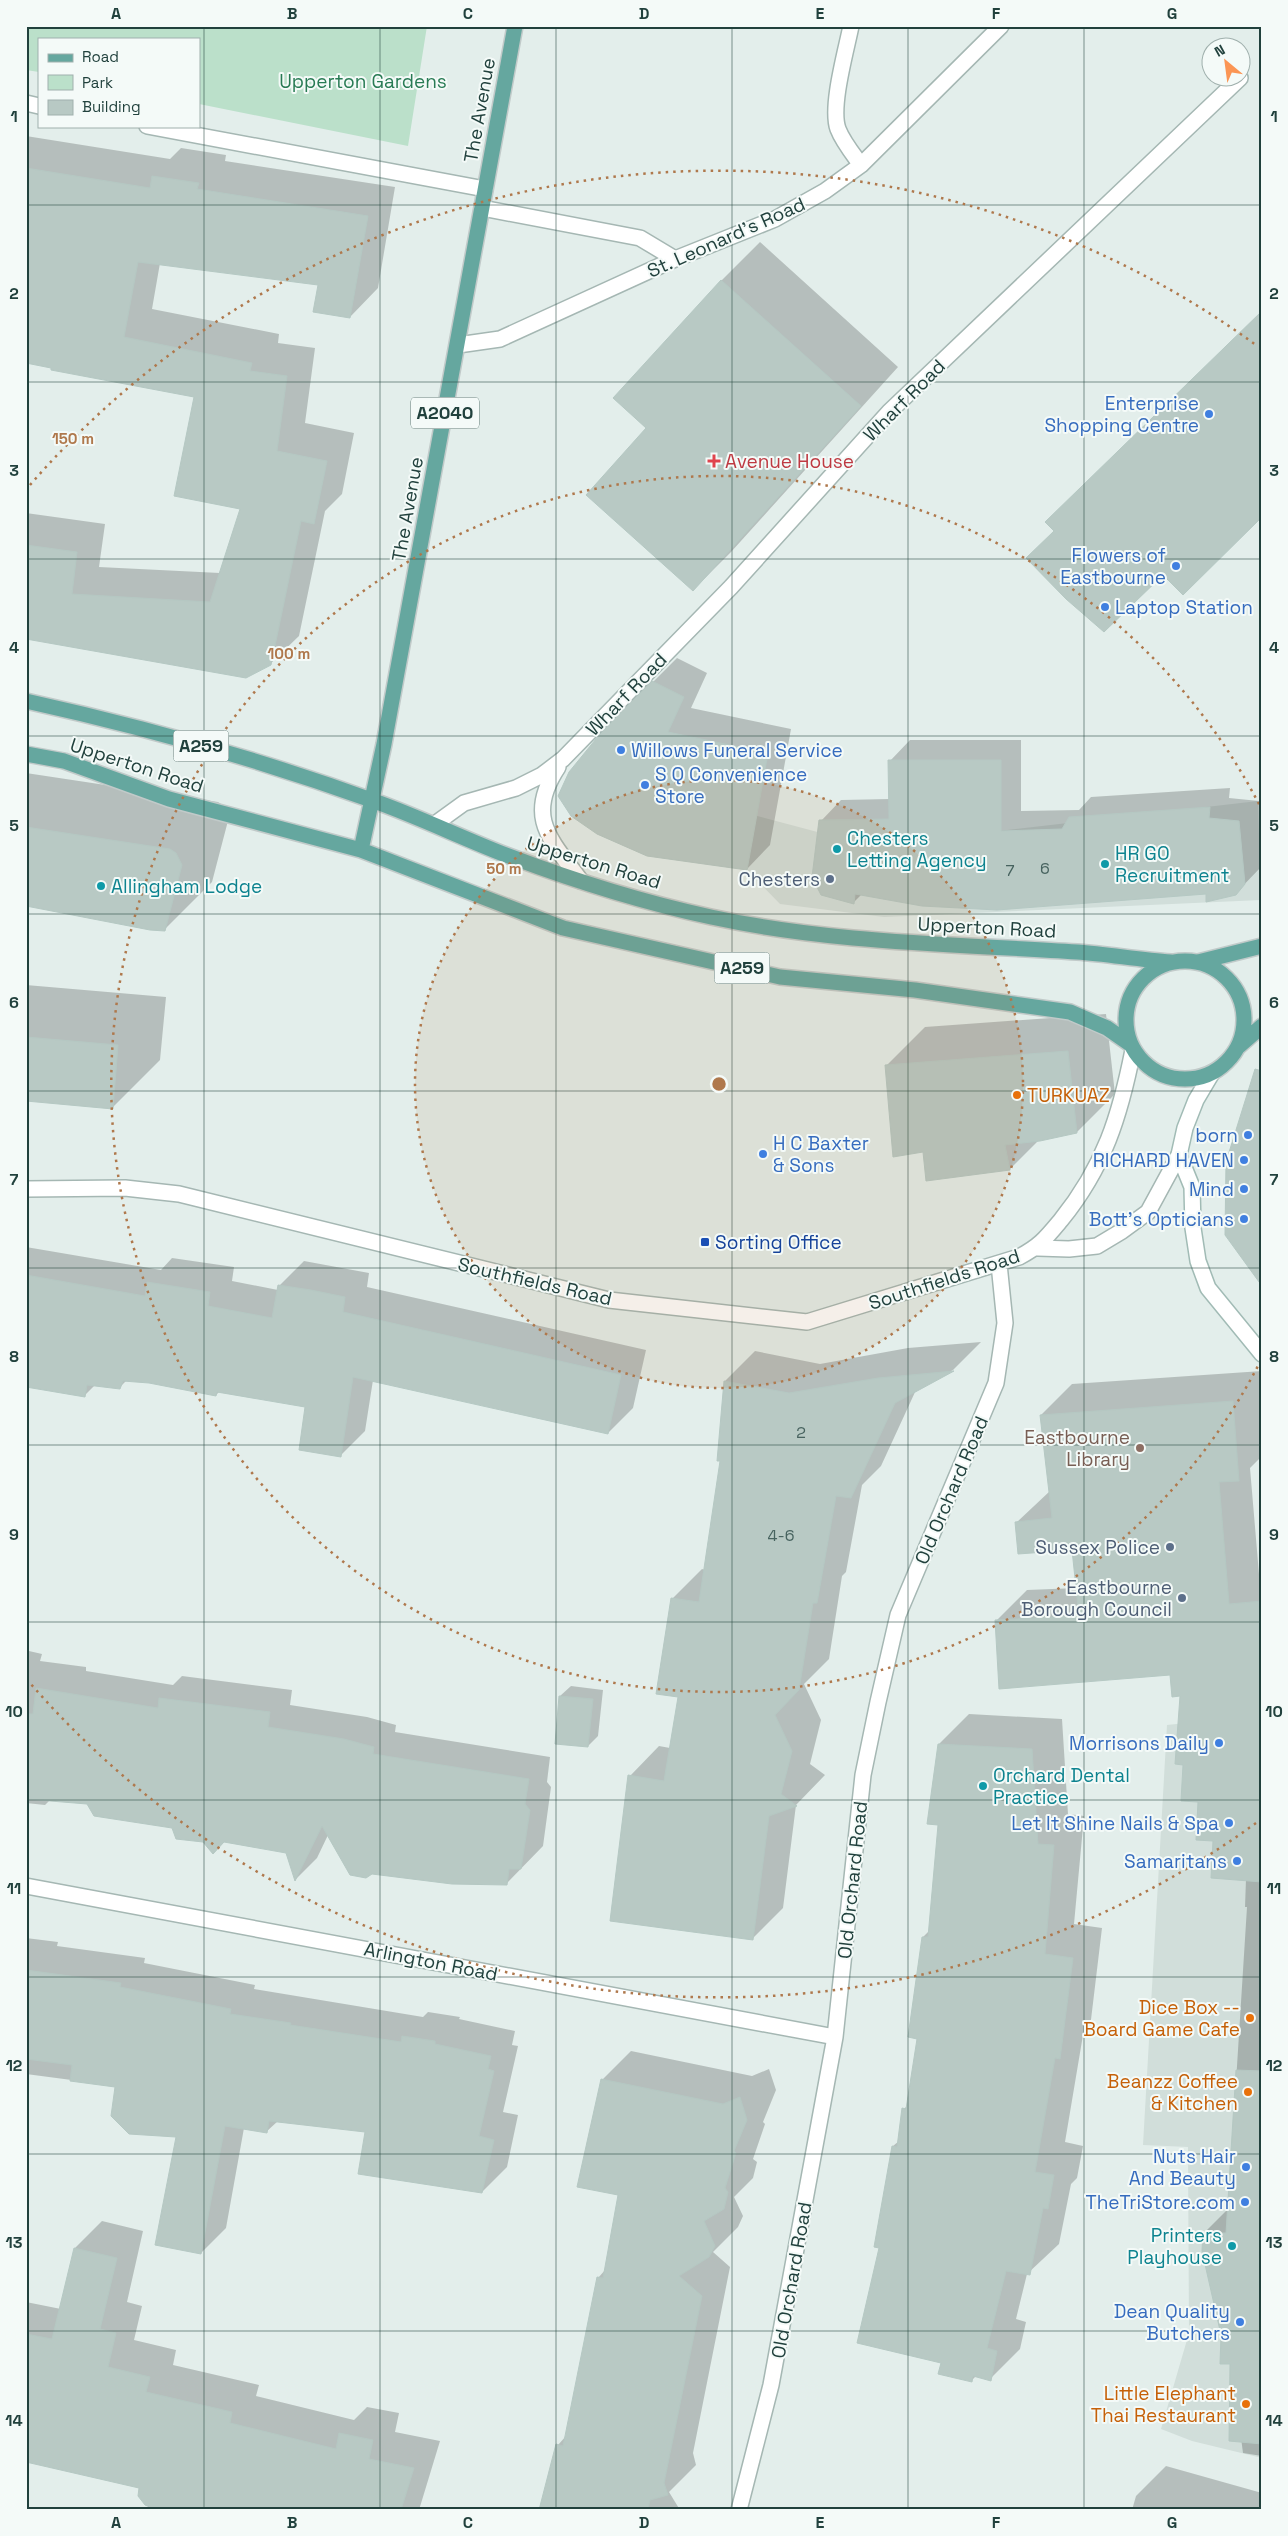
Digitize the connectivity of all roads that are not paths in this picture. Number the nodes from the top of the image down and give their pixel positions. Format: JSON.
{"nodes":[{"id":1,"x":515,"y":26,"type":"edge"},
{"id":2,"x":851,"y":26,"type":"edge"},
{"id":3,"x":1001,"y":26,"type":"edge"},
{"id":4,"x":1229,"y":88,"type":"edge"},
{"id":5,"x":158,"y":128,"type":"edge"},
{"id":6,"x":861,"y":165,"type":"junction"},
{"id":7,"x":485,"y":189,"type":"junction"},
{"id":8,"x":482,"y":208,"type":"junction"},
{"id":9,"x":675,"y":259,"type":"junction"},
{"id":10,"x":458,"y":345,"type":"junction"},
{"id":11,"x":26,"y":702,"type":"edge"},
{"id":12,"x":26,"y":754,"type":"edge"},
{"id":13,"x":563,"y":759,"type":"junction"},
{"id":14,"x":374,"y":800,"type":"junction"},
{"id":15,"x":435,"y":824,"type":"junction"},
{"id":16,"x":361,"y":850,"type":"junction"},
{"id":17,"x":580,"y":881,"type":"junction"},
{"id":18,"x":1262,"y":946,"type":"edge"},
{"id":19,"x":1171,"y":962,"type":"junction"},
{"id":20,"x":1196,"y":962,"type":"junction"},
{"id":21,"x":1262,"y":1026,"type":"edge"},
{"id":22,"x":1132,"y":1047,"type":"junction"},
{"id":23,"x":1238,"y":1047,"type":"junction"},
{"id":24,"x":1212,"y":1073,"type":"junction"},
{"id":25,"x":1179,"y":1155,"type":"junction"},
{"id":26,"x":26,"y":1189,"type":"edge"},
{"id":27,"x":1038,"y":1248,"type":"junction"},
{"id":28,"x":999,"y":1264,"type":"junction"},
{"id":29,"x":1262,"y":1354,"type":"edge"},
{"id":30,"x":26,"y":1886,"type":"edge"},
{"id":31,"x":835,"y":2036,"type":"junction"},
{"id":32,"x":739,"y":2510,"type":"edge"}],
"edges":[{"from":1,"to":7,"type":"main road","name":"The Avenue","number":"A2040"},
{"from":2,"to":6,"type":"street"},
{"from":3,"to":6,"type":"street","name":"St. Leonard's Road"},
{"from":4,"to":13,"type":"street","name":"Wharf Road"},
{"from":5,"to":7,"type":"street"},
{"from":6,"to":9,"type":"street","name":"St. Leonard's Road"},
{"from":7,"to":8,"type":"main road","name":"The Avenue","number":"A2040"},
{"from":8,"to":9,"type":"street"},
{"from":8,"to":10,"type":"main road","name":"The Avenue","number":"A2040"},
{"from":9,"to":10,"type":"street","name":"St. Leonard's Road"},
{"from":10,"to":14,"type":"main road","name":"The Avenue","number":"A2040"},
{"from":11,"to":14,"type":"main road","name":"Upperton Road","number":"A259"},
{"from":12,"to":16,"type":"main road","name":"Upperton Road","number":"A259"},
{"from":13,"to":15,"type":"street","name":"Wharf Road"},
{"from":13,"to":17,"type":"street","name":"Wharf Road"},
{"from":14,"to":15,"type":"main road","name":"Upperton Road","number":"A259"},
{"from":14,"to":16,"type":"main road","name":"The Avenue","number":"A2040"},
{"from":15,"to":17,"type":"main road","name":"Upperton Road","number":"A259"},
{"from":16,"to":22,"type":"main road","name":"Upperton Road","number":"A259"},
{"from":17,"to":19,"type":"main road","name":"Upperton Road","number":"A259"},
{"from":18,"to":20,"type":"main road"},
{"from":19,"to":20,"type":"main road"},
{"from":19,"to":22,"type":"main road"},
{"from":20,"to":23,"type":"main road"},
{"from":21,"to":23,"type":"main road"},
{"from":22,"to":24,"type":"main road"},
{"from":22,"to":27,"type":"street","name":"Southfields Road"},
{"from":23,"to":24,"type":"main road"},
{"from":24,"to":25,"type":"street","name":"Southfields Road"},
{"from":25,"to":27,"type":"street","name":"Southfields Road"},
{"from":25,"to":29,"type":"street"},
{"from":26,"to":28,"type":"street","name":"Southfields Road"},
{"from":27,"to":28,"type":"street","name":"Southfields Road"},
{"from":28,"to":31,"type":"street","name":"Old Orchard Road"},
{"from":30,"to":31,"type":"street","name":"Arlington Road"},
{"from":31,"to":32,"type":"street","name":"Old Orchard Road"}]}
